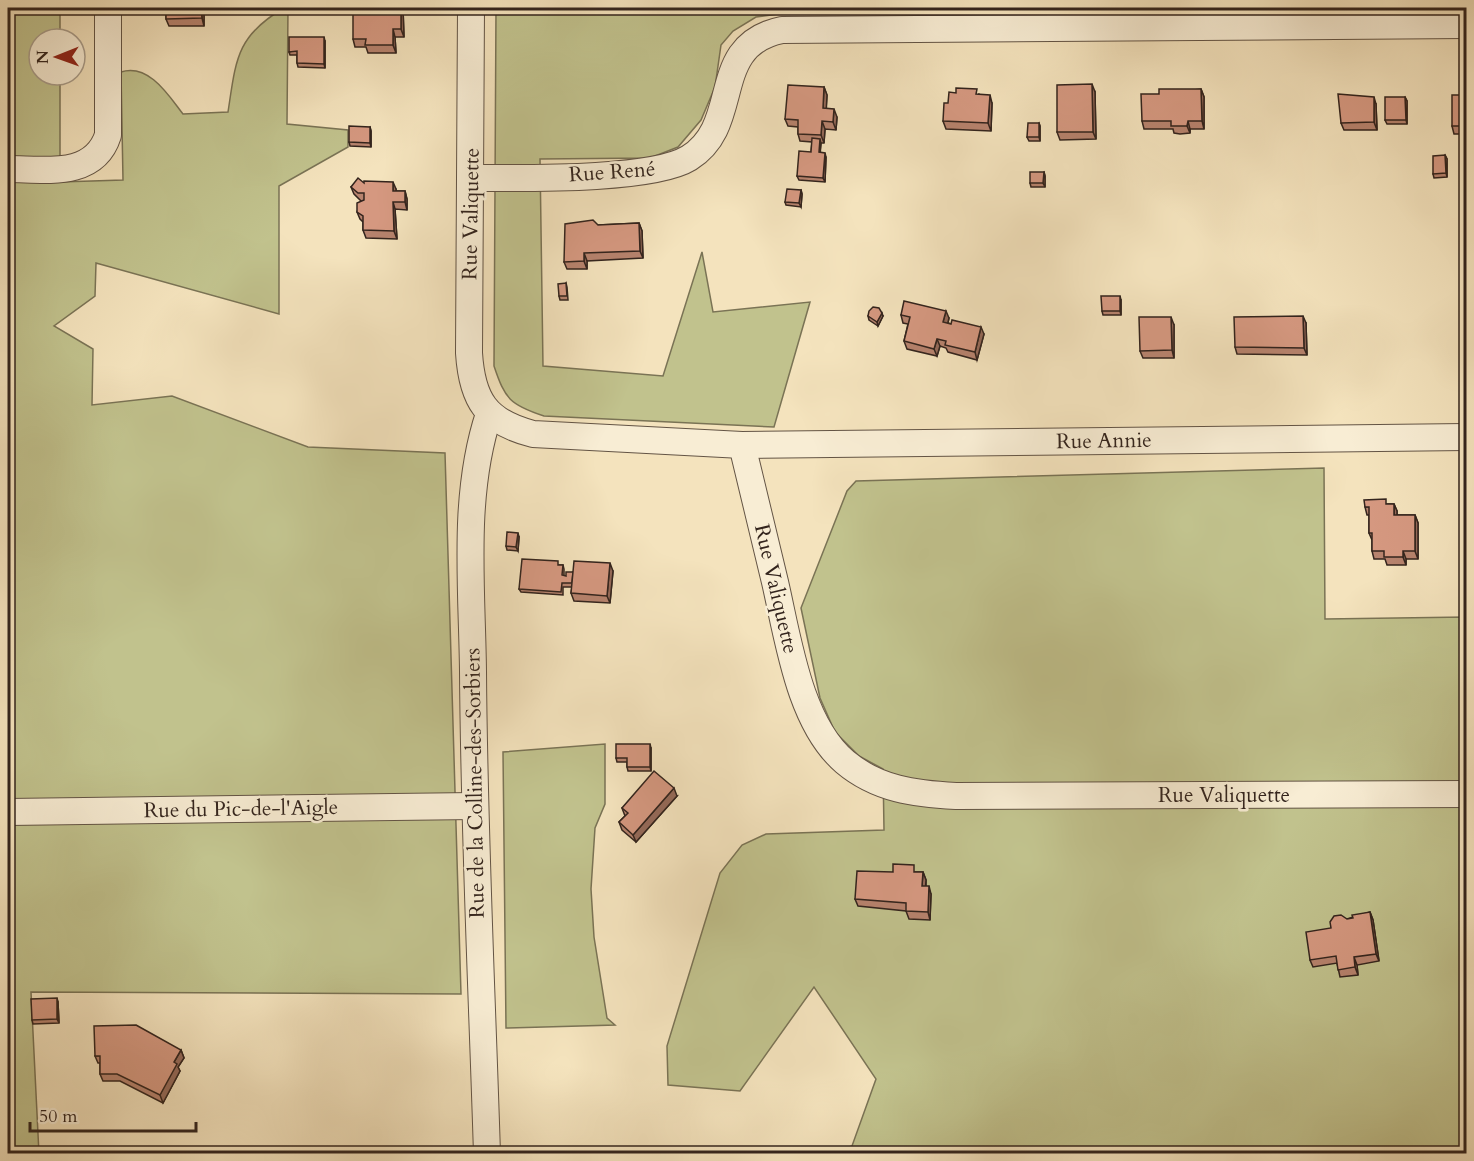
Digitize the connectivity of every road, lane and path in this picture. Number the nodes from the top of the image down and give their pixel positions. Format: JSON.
{"nodes":[{"id":1,"x":108,"y":8,"type":"edge"},
{"id":2,"x":471,"y":8,"type":"edge"},
{"id":3,"x":1467,"y":25,"type":"edge"},
{"id":4,"x":8,"y":169,"type":"edge"},
{"id":5,"x":472,"y":178,"type":"junction"},
{"id":6,"x":489,"y":414,"type":"junction"},
{"id":7,"x":1467,"y":436,"type":"edge"},
{"id":8,"x":742,"y":444,"type":"junction"},
{"id":9,"x":1467,"y":794,"type":"edge"},
{"id":10,"x":474,"y":806,"type":"junction"},
{"id":11,"x":8,"y":812,"type":"edge"},
{"id":12,"x":487,"y":1154,"type":"edge"}],
"edges":[{"from":1,"to":4,"type":"street"},
{"from":2,"to":5,"type":"street","name":"Rue Valiquette"},
{"from":3,"to":5,"type":"street","name":"Rue René"},
{"from":5,"to":6,"type":"street","name":"Rue Valiquette"},
{"from":6,"to":8,"type":"street"},
{"from":6,"to":10,"type":"street","name":"Rue de la Colline-des-Sorbiers"},
{"from":7,"to":8,"type":"street","name":"Rue Annie"},
{"from":8,"to":9,"type":"street","name":"Rue Valiquette"},
{"from":10,"to":11,"type":"street","name":"Rue du Pic-de-l'Aigle"},
{"from":10,"to":12,"type":"street","name":"Rue de la Colline-des-Sorbiers"}]}
